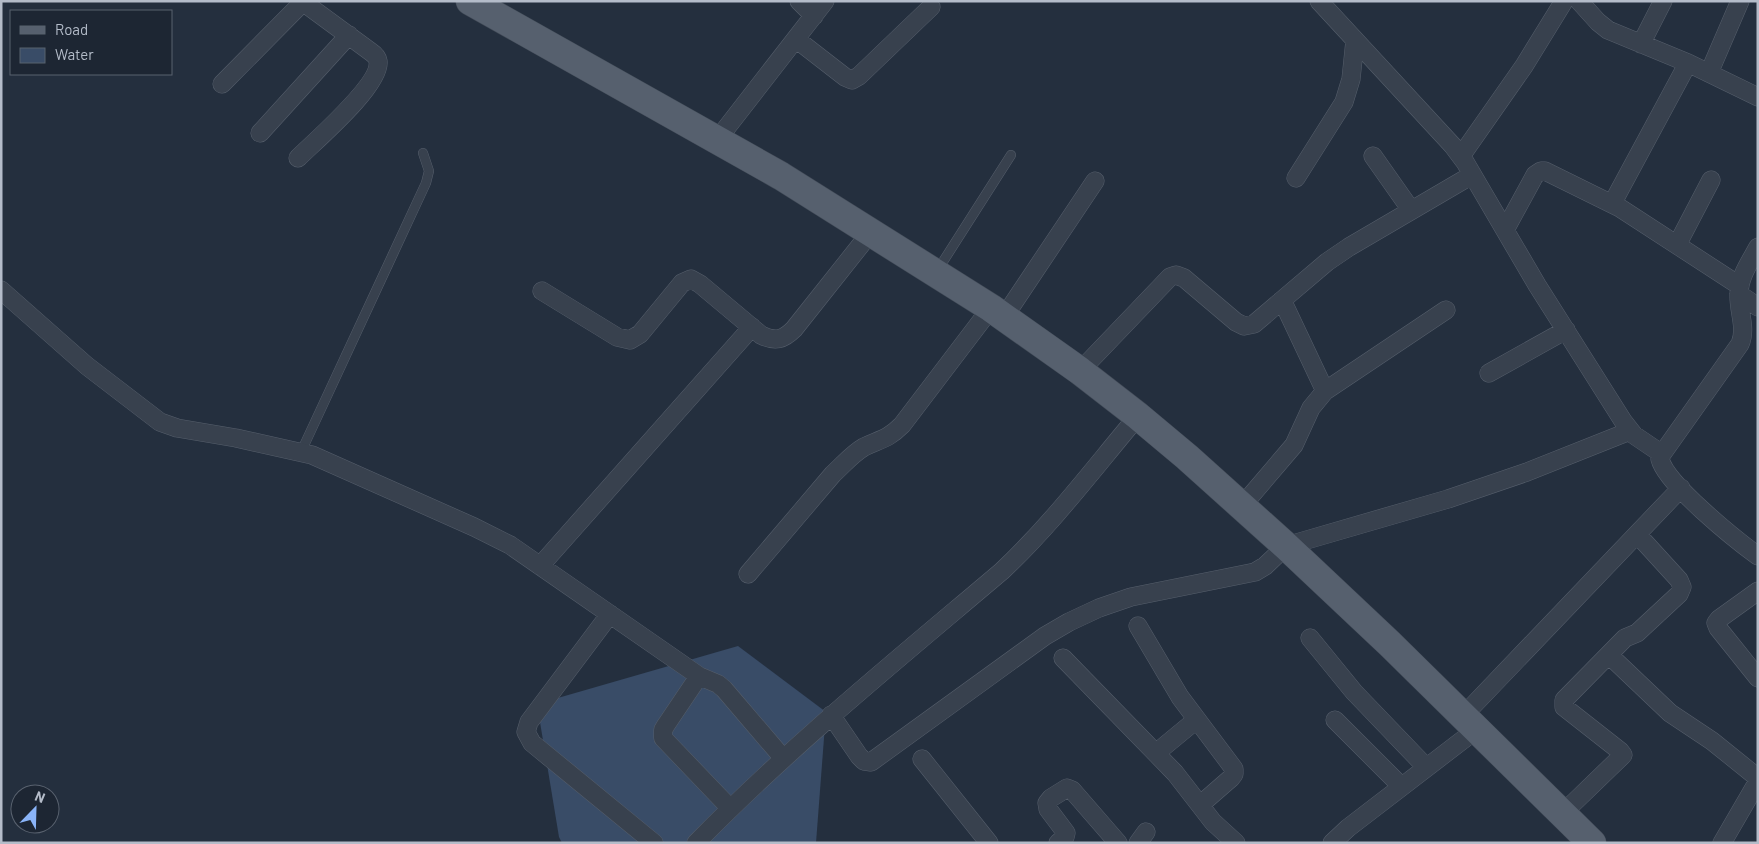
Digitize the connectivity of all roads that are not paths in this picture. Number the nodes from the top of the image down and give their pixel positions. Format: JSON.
{"nodes":[{"id":1,"x":470,"y":1,"type":"edge"},
{"id":2,"x":799,"y":1,"type":"edge"},
{"id":3,"x":825,"y":1,"type":"edge"},
{"id":4,"x":1318,"y":1,"type":"edge"},
{"id":5,"x":1564,"y":1,"type":"edge"},
{"id":6,"x":1579,"y":1,"type":"edge"},
{"id":7,"x":1663,"y":1,"type":"edge"},
{"id":8,"x":1740,"y":1,"type":"edge"},
{"id":9,"x":304,"y":2,"type":"edge"},
{"id":10,"x":931,"y":7,"type":"dead end"},
{"id":11,"x":814,"y":16,"type":"junction"},
{"id":12,"x":349,"y":35,"type":"junction"},
{"id":13,"x":796,"y":39,"type":"junction"},
{"id":14,"x":1355,"y":40,"type":"junction"},
{"id":15,"x":1641,"y":44,"type":"junction"},
{"id":16,"x":1688,"y":63,"type":"junction"},
{"id":17,"x":1709,"y":73,"type":"junction"},
{"id":18,"x":222,"y":84,"type":"dead end"},
{"id":19,"x":1758,"y":97,"type":"edge"},
{"id":20,"x":260,"y":133,"type":"dead end"},
{"id":21,"x":717,"y":140,"type":"junction"},
{"id":22,"x":423,"y":153,"type":"dead end"},
{"id":23,"x":1011,"y":155,"type":"dead end"},
{"id":24,"x":1373,"y":156,"type":"dead end"},
{"id":25,"x":1461,"y":156,"type":"junction"},
{"id":26,"x":298,"y":158,"type":"dead end"},
{"id":27,"x":1472,"y":175,"type":"junction"},
{"id":28,"x":1296,"y":178,"type":"dead end"},
{"id":29,"x":1095,"y":180,"type":"dead end"},
{"id":30,"x":1711,"y":180,"type":"dead end"},
{"id":31,"x":1612,"y":204,"type":"junction"},
{"id":32,"x":1411,"y":210,"type":"junction"},
{"id":33,"x":1505,"y":230,"type":"junction"},
{"id":34,"x":871,"y":232,"type":"junction"},
{"id":35,"x":1677,"y":245,"type":"junction"},
{"id":36,"x":1758,"y":247,"type":"edge"},
{"id":37,"x":935,"y":273,"type":"junction"},
{"id":38,"x":1,"y":290,"type":"edge"},
{"id":39,"x":1739,"y":290,"type":"junction"},
{"id":40,"x":542,"y":291,"type":"dead end"},
{"id":41,"x":1282,"y":300,"type":"junction"},
{"id":42,"x":1758,"y":307,"type":"edge"},
{"id":43,"x":1446,"y":310,"type":"dead end"},
{"id":44,"x":997,"y":312,"type":"junction"},
{"id":45,"x":752,"y":327,"type":"junction"},
{"id":46,"x":1566,"y":330,"type":"junction"},
{"id":47,"x":1080,"y":371,"type":"junction"},
{"id":48,"x":1489,"y":373,"type":"dead end"},
{"id":49,"x":1326,"y":391,"type":"junction"},
{"id":50,"x":1138,"y":416,"type":"junction"},
{"id":51,"x":1630,"y":431,"type":"junction"},
{"id":52,"x":301,"y":452,"type":"junction"},
{"id":53,"x":1668,"y":470,"type":"junction"},
{"id":54,"x":1242,"y":506,"type":"junction"},
{"id":55,"x":1637,"y":534,"type":"junction"},
{"id":56,"x":1294,"y":554,"type":"junction"},
{"id":57,"x":1758,"y":556,"type":"edge"},
{"id":58,"x":540,"y":566,"type":"junction"},
{"id":59,"x":748,"y":574,"type":"dead end"},
{"id":60,"x":1758,"y":591,"type":"edge"},
{"id":61,"x":610,"y":614,"type":"junction"},
{"id":62,"x":1138,"y":626,"type":"dead end"},
{"id":63,"x":1310,"y":638,"type":"dead end"},
{"id":64,"x":1610,"y":655,"type":"junction"},
{"id":65,"x":1063,"y":658,"type":"dead end"},
{"id":66,"x":699,"y":676,"type":"junction"},
{"id":67,"x":1758,"y":678,"type":"edge"},
{"id":68,"x":831,"y":715,"type":"junction"},
{"id":69,"x":1196,"y":720,"type":"junction"},
{"id":70,"x":1335,"y":720,"type":"dead end"},
{"id":71,"x":1470,"y":722,"type":"junction"},
{"id":72,"x":1156,"y":753,"type":"junction"},
{"id":73,"x":783,"y":758,"type":"junction"},
{"id":74,"x":922,"y":759,"type":"dead end"},
{"id":75,"x":1426,"y":767,"type":"junction"},
{"id":76,"x":1758,"y":780,"type":"edge"},
{"id":77,"x":1401,"y":786,"type":"junction"},
{"id":78,"x":1200,"y":805,"type":"junction"},
{"id":79,"x":730,"y":808,"type":"junction"},
{"id":80,"x":1575,"y":832,"type":"edge"},
{"id":81,"x":654,"y":843,"type":"edge"},
{"id":82,"x":696,"y":843,"type":"edge"},
{"id":83,"x":988,"y":843,"type":"edge"},
{"id":84,"x":1058,"y":843,"type":"edge"},
{"id":85,"x":1118,"y":843,"type":"edge"},
{"id":86,"x":1236,"y":843,"type":"edge"},
{"id":87,"x":1332,"y":843,"type":"edge"},
{"id":88,"x":1722,"y":843,"type":"edge"}],
"edges":[{"from":1,"to":21,"type":"main road"},
{"from":2,"to":11,"type":"street"},
{"from":3,"to":11,"type":"street"},
{"from":4,"to":14,"type":"street"},
{"from":5,"to":25,"type":"street"},
{"from":6,"to":15,"type":"street"},
{"from":7,"to":15,"type":"street"},
{"from":8,"to":17,"type":"street"},
{"from":9,"to":12,"type":"street"},
{"from":9,"to":18,"type":"street"},
{"from":10,"to":13,"type":"street"},
{"from":11,"to":13,"type":"street"},
{"from":12,"to":20,"type":"street"},
{"from":12,"to":26,"type":"street"},
{"from":13,"to":21,"type":"street"},
{"from":14,"to":25,"type":"street"},
{"from":14,"to":28,"type":"street"},
{"from":15,"to":16,"type":"street"},
{"from":16,"to":17,"type":"street"},
{"from":16,"to":31,"type":"street"},
{"from":17,"to":19,"type":"street"},
{"from":21,"to":34,"type":"main road"},
{"from":22,"to":52,"type":"lane"},
{"from":23,"to":37,"type":"lane"},
{"from":24,"to":32,"type":"street"},
{"from":25,"to":27,"type":"street"},
{"from":27,"to":32,"type":"street"},
{"from":27,"to":33,"type":"street"},
{"from":29,"to":44,"type":"street"},
{"from":30,"to":35,"type":"street"},
{"from":31,"to":33,"type":"street"},
{"from":31,"to":35,"type":"street"},
{"from":32,"to":41,"type":"street"},
{"from":33,"to":46,"type":"street"},
{"from":34,"to":37,"type":"main road"},
{"from":34,"to":45,"type":"street"},
{"from":35,"to":39,"type":"street"},
{"from":36,"to":39,"type":"street"},
{"from":37,"to":44,"type":"main road"},
{"from":38,"to":52,"type":"street"},
{"from":39,"to":42,"type":"street"},
{"from":39,"to":53,"type":"street"},
{"from":40,"to":45,"type":"street"},
{"from":41,"to":47,"type":"street"},
{"from":41,"to":49,"type":"street"},
{"from":43,"to":49,"type":"street"},
{"from":44,"to":47,"type":"main road"},
{"from":44,"to":59,"type":"street"},
{"from":45,"to":58,"type":"street"},
{"from":46,"to":48,"type":"street"},
{"from":46,"to":51,"type":"street"},
{"from":47,"to":50,"type":"main road"},
{"from":49,"to":54,"type":"street"},
{"from":50,"to":54,"type":"main road"},
{"from":50,"to":68,"type":"street"},
{"from":51,"to":53,"type":"street"},
{"from":51,"to":56,"type":"street"},
{"from":52,"to":58,"type":"street"},
{"from":53,"to":55,"type":"street"},
{"from":53,"to":57,"type":"street"},
{"from":54,"to":56,"type":"main road"},
{"from":55,"to":64,"type":"street"},
{"from":55,"to":71,"type":"street"},
{"from":56,"to":68,"type":"street"},
{"from":56,"to":71,"type":"main road"},
{"from":58,"to":61,"type":"street"},
{"from":60,"to":67,"type":"street"},
{"from":61,"to":66,"type":"street"},
{"from":61,"to":81,"type":"street"},
{"from":62,"to":69,"type":"street"},
{"from":63,"to":75,"type":"street"},
{"from":64,"to":76,"type":"street"},
{"from":64,"to":80,"type":"street"},
{"from":65,"to":72,"type":"street"},
{"from":66,"to":73,"type":"street"},
{"from":66,"to":79,"type":"street"},
{"from":68,"to":73,"type":"street"},
{"from":69,"to":72,"type":"street"},
{"from":69,"to":78,"type":"street"},
{"from":70,"to":77,"type":"street"},
{"from":71,"to":75,"type":"street"},
{"from":71,"to":80,"type":"main road"},
{"from":72,"to":78,"type":"street"},
{"from":73,"to":79,"type":"street"},
{"from":74,"to":83,"type":"street"},
{"from":75,"to":77,"type":"street"},
{"from":76,"to":88,"type":"street"},
{"from":77,"to":87,"type":"street"},
{"from":78,"to":86,"type":"street"},
{"from":79,"to":82,"type":"street"},
{"from":84,"to":85,"type":"street"}]}
